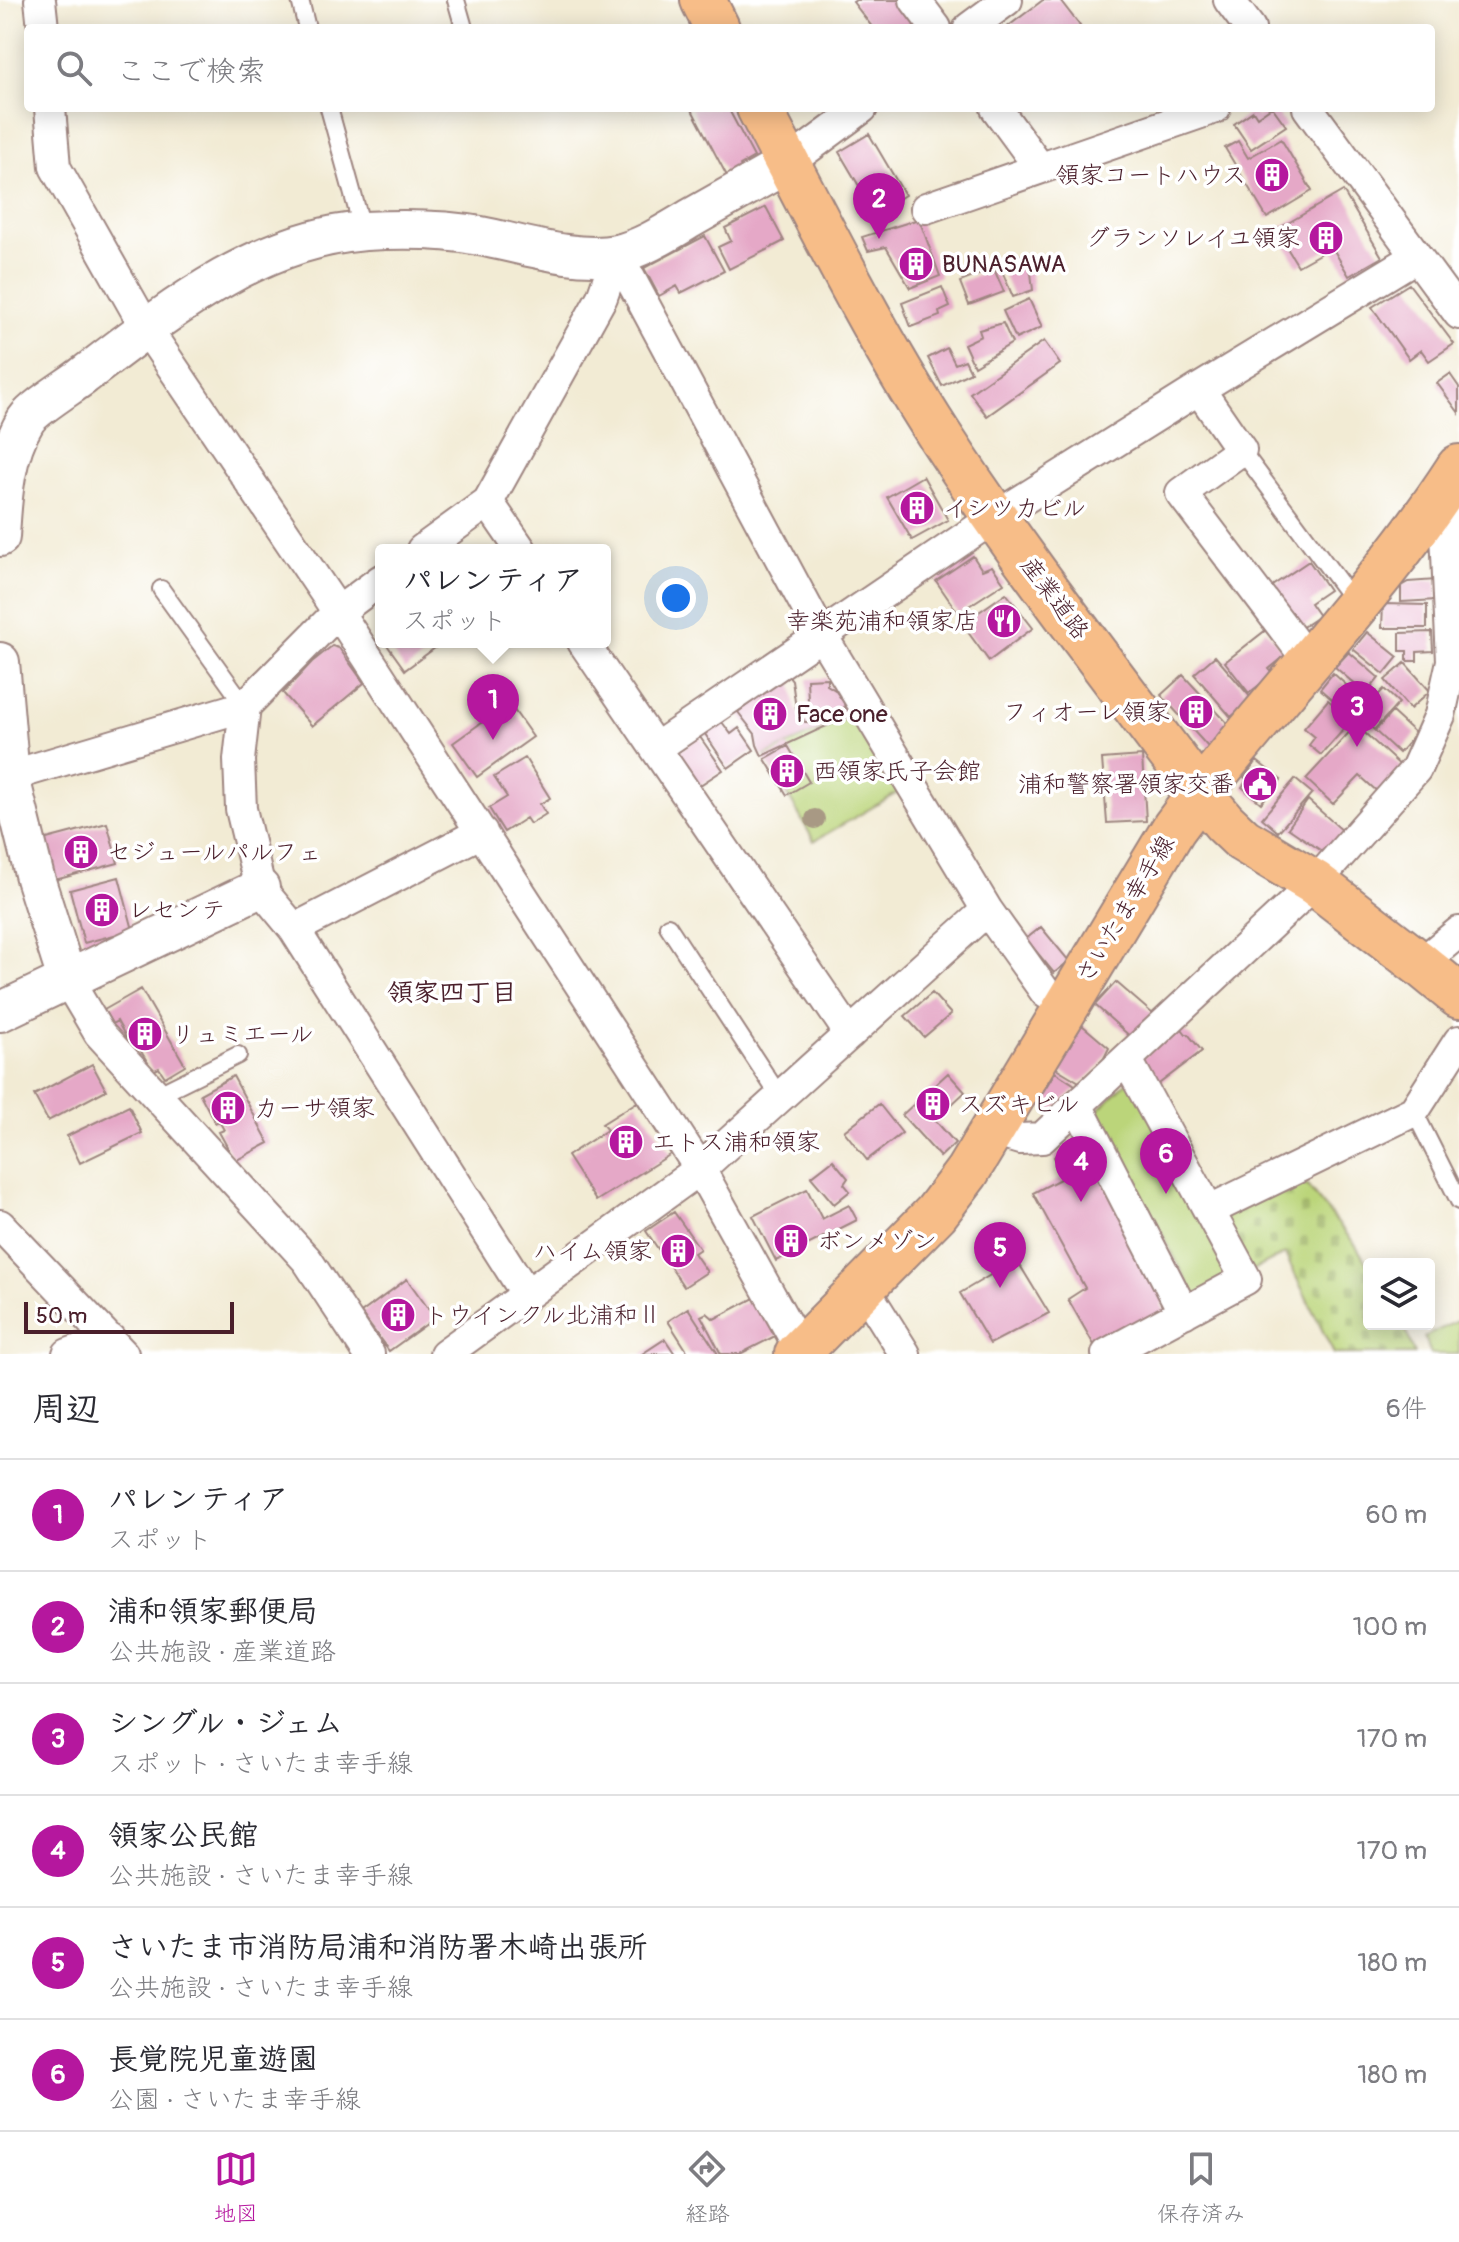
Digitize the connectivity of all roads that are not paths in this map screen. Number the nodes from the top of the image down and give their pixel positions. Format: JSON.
{"nodes":[{"id":1,"x":40,"y":0,"type":"edge"},
{"id":2,"x":300,"y":0,"type":"edge"},
{"id":3,"x":456,"y":0,"type":"edge"},
{"id":4,"x":703,"y":0,"type":"edge"},
{"id":5,"x":915,"y":0,"type":"edge"},
{"id":6,"x":1007,"y":0,"type":"edge"},
{"id":7,"x":1229,"y":0,"type":"edge"},
{"id":8,"x":43,"y":24,"type":"edge"},
{"id":9,"x":306,"y":24,"type":"edge"},
{"id":10,"x":463,"y":24,"type":"edge"},
{"id":11,"x":715,"y":24,"type":"edge"},
{"id":12,"x":933,"y":24,"type":"edge"},
{"id":13,"x":974,"y":24,"type":"edge"},
{"id":14,"x":1247,"y":24,"type":"edge"},
{"id":15,"x":50,"y":112,"type":"edge"},
{"id":16,"x":330,"y":112,"type":"edge"},
{"id":17,"x":761,"y":112,"type":"edge"},
{"id":18,"x":857,"y":112,"type":"edge"},
{"id":19,"x":999,"y":112,"type":"edge"},
{"id":20,"x":1203,"y":112,"type":"edge"},
{"id":21,"x":1311,"y":112,"type":"edge"},
{"id":22,"x":788,"y":163,"type":"junction"},
{"id":23,"x":1040,"y":168,"type":"junction"},
{"id":24,"x":926,"y":208,"type":"dead end"},
{"id":25,"x":363,"y":231,"type":"junction"},
{"id":26,"x":617,"y":254,"type":"junction"},
{"id":27,"x":1416,"y":257,"type":"junction"},
{"id":28,"x":1459,"y":314,"type":"edge"},
{"id":29,"x":146,"y":328,"type":"junction"},
{"id":30,"x":1199,"y":389,"type":"junction"},
{"id":31,"x":6,"y":448,"type":"edge"},
{"id":32,"x":1241,"y":450,"type":"junction"},
{"id":33,"x":1452,"y":479,"type":"edge"},
{"id":34,"x":488,"y":502,"type":"junction"},
{"id":35,"x":995,"y":517,"type":"junction"},
{"id":36,"x":0,"y":537,"type":"edge"},
{"id":37,"x":430,"y":544,"type":"edge"},
{"id":38,"x":517,"y":544,"type":"edge"},
{"id":39,"x":375,"y":584,"type":"edge"},
{"id":40,"x":161,"y":589,"type":"dead end"},
{"id":41,"x":1357,"y":607,"type":"junction"},
{"id":42,"x":338,"y":612,"type":"junction"},
{"id":43,"x":821,"y":634,"type":"junction"},
{"id":44,"x":587,"y":648,"type":"edge"},
{"id":45,"x":0,"y":662,"type":"edge"},
{"id":46,"x":1310,"y":663,"type":"junction"},
{"id":47,"x":1455,"y":663,"type":"edge"},
{"id":48,"x":245,"y":706,"type":"junction"},
{"id":49,"x":656,"y":748,"type":"junction"},
{"id":50,"x":5,"y":778,"type":"edge"},
{"id":51,"x":1200,"y":793,"type":"junction"},
{"id":52,"x":482,"y":832,"type":"junction"},
{"id":53,"x":1315,"y":883,"type":"junction"},
{"id":54,"x":260,"y":888,"type":"junction"},
{"id":55,"x":987,"y":910,"type":"junction"},
{"id":56,"x":668,"y":926,"type":"dead end"},
{"id":57,"x":294,"y":929,"type":"junction"},
{"id":58,"x":1459,"y":932,"type":"edge"},
{"id":59,"x":1420,"y":964,"type":"junction"},
{"id":60,"x":67,"y":979,"type":"junction"},
{"id":61,"x":1459,"y":996,"type":"edge"},
{"id":62,"x":1067,"y":1004,"type":"junction"},
{"id":63,"x":0,"y":1012,"type":"edge"},
{"id":64,"x":850,"y":1034,"type":"junction"},
{"id":65,"x":1459,"y":1041,"type":"edge"},
{"id":66,"x":238,"y":1055,"type":"dead end"},
{"id":67,"x":1127,"y":1060,"type":"junction"},
{"id":68,"x":157,"y":1095,"type":"junction"},
{"id":69,"x":780,"y":1097,"type":"junction"},
{"id":70,"x":1077,"y":1105,"type":"junction"},
{"id":71,"x":1414,"y":1111,"type":"junction"},
{"id":72,"x":993,"y":1131,"type":"junction"},
{"id":73,"x":700,"y":1169,"type":"junction"},
{"id":74,"x":1459,"y":1201,"type":"edge"},
{"id":75,"x":1210,"y":1210,"type":"junction"},
{"id":76,"x":0,"y":1225,"type":"edge"},
{"id":77,"x":863,"y":1287,"type":"junction"},
{"id":78,"x":527,"y":1295,"type":"junction"},
{"id":79,"x":1184,"y":1313,"type":"junction"},
{"id":80,"x":116,"y":1347,"type":"edge"},
{"id":81,"x":801,"y":1353,"type":"edge"},
{"id":82,"x":68,"y":1354,"type":"edge"},
{"id":83,"x":369,"y":1354,"type":"edge"},
{"id":84,"x":445,"y":1354,"type":"edge"},
{"id":85,"x":905,"y":1354,"type":"edge"},
{"id":86,"x":1107,"y":1354,"type":"edge"}],
"edges":[{"from":1,"to":8,"type":"street"},
{"from":2,"to":9,"type":"lane"},
{"from":3,"to":10,"type":"lane"},
{"from":4,"to":11,"type":"main road"},
{"from":5,"to":12,"type":"street"},
{"from":6,"to":13,"type":"street"},
{"from":7,"to":14,"type":"street"},
{"from":15,"to":29,"type":"street"},
{"from":16,"to":25,"type":"lane"},
{"from":17,"to":22,"type":"main road","name":"産業道路"},
{"from":18,"to":22,"type":"street"},
{"from":19,"to":23,"type":"street"},
{"from":20,"to":23,"type":"street"},
{"from":21,"to":27,"type":"street"},
{"from":22,"to":26,"type":"street"},
{"from":22,"to":35,"type":"main road","name":"産業道路"},
{"from":23,"to":24,"type":"street"},
{"from":25,"to":26,"type":"street"},
{"from":25,"to":29,"type":"street"},
{"from":26,"to":34,"type":"street"},
{"from":26,"to":43,"type":"street"},
{"from":27,"to":28,"type":"street"},
{"from":27,"to":30,"type":"street"},
{"from":29,"to":31,"type":"street"},
{"from":29,"to":42,"type":"street"},
{"from":30,"to":32,"type":"street"},
{"from":30,"to":35,"type":"street"},
{"from":31,"to":36,"type":"street"},
{"from":32,"to":41,"type":"lane"},
{"from":32,"to":46,"type":"street"},
{"from":33,"to":41,"type":"main road","name":"さいたま幸手線"},
{"from":33,"to":47,"type":"street"},
{"from":34,"to":37,"type":"street"},
{"from":34,"to":38,"type":"street"},
{"from":35,"to":43,"type":"street"},
{"from":35,"to":51,"type":"main road","name":"産業道路"},
{"from":39,"to":42,"type":"street"},
{"from":40,"to":48,"type":"lane"},
{"from":41,"to":46,"type":"main road","name":"さいたま幸手線"},
{"from":42,"to":48,"type":"street"},
{"from":42,"to":52,"type":"street"},
{"from":43,"to":49,"type":"street"},
{"from":43,"to":55,"type":"street"},
{"from":44,"to":49,"type":"street"},
{"from":45,"to":50,"type":"street"},
{"from":46,"to":51,"type":"main road","name":"さいたま幸手線"},
{"from":47,"to":53,"type":"street"},
{"from":48,"to":50,"type":"street"},
{"from":48,"to":54,"type":"street"},
{"from":49,"to":64,"type":"street"},
{"from":50,"to":60,"type":"street"},
{"from":51,"to":53,"type":"main road","name":"産業道路"},
{"from":51,"to":62,"type":"main road","name":"さいたま幸手線"},
{"from":52,"to":57,"type":"street"},
{"from":52,"to":73,"type":"street"},
{"from":53,"to":59,"type":"main road","name":"産業道路"},
{"from":53,"to":67,"type":"street"},
{"from":54,"to":57,"type":"street"},
{"from":54,"to":60,"type":"street"},
{"from":55,"to":62,"type":"street"},
{"from":55,"to":64,"type":"street"},
{"from":56,"to":69,"type":"lane"},
{"from":57,"to":78,"type":"street"},
{"from":58,"to":59,"type":"street"},
{"from":59,"to":61,"type":"main road","name":"産業道路"},
{"from":60,"to":63,"type":"street"},
{"from":60,"to":68,"type":"street"},
{"from":62,"to":72,"type":"main road","name":"さいたま幸手線"},
{"from":64,"to":69,"type":"street"},
{"from":65,"to":71,"type":"street"},
{"from":66,"to":68,"type":"lane"},
{"from":67,"to":70,"type":"street"},
{"from":67,"to":75,"type":"street"},
{"from":68,"to":83,"type":"street"},
{"from":69,"to":73,"type":"street"},
{"from":70,"to":72,"type":"street"},
{"from":70,"to":79,"type":"street"},
{"from":71,"to":74,"type":"lane"},
{"from":71,"to":75,"type":"street"},
{"from":72,"to":77,"type":"main road","name":"さいたま幸手線"},
{"from":73,"to":78,"type":"street"},
{"from":73,"to":81,"type":"street"},
{"from":75,"to":79,"type":"street"},
{"from":76,"to":80,"type":"street"},
{"from":77,"to":81,"type":"main road","name":"さいたま幸手線"},
{"from":77,"to":85,"type":"street"},
{"from":78,"to":84,"type":"street"},
{"from":79,"to":86,"type":"street"},
{"from":80,"to":82,"type":"street"}]}
